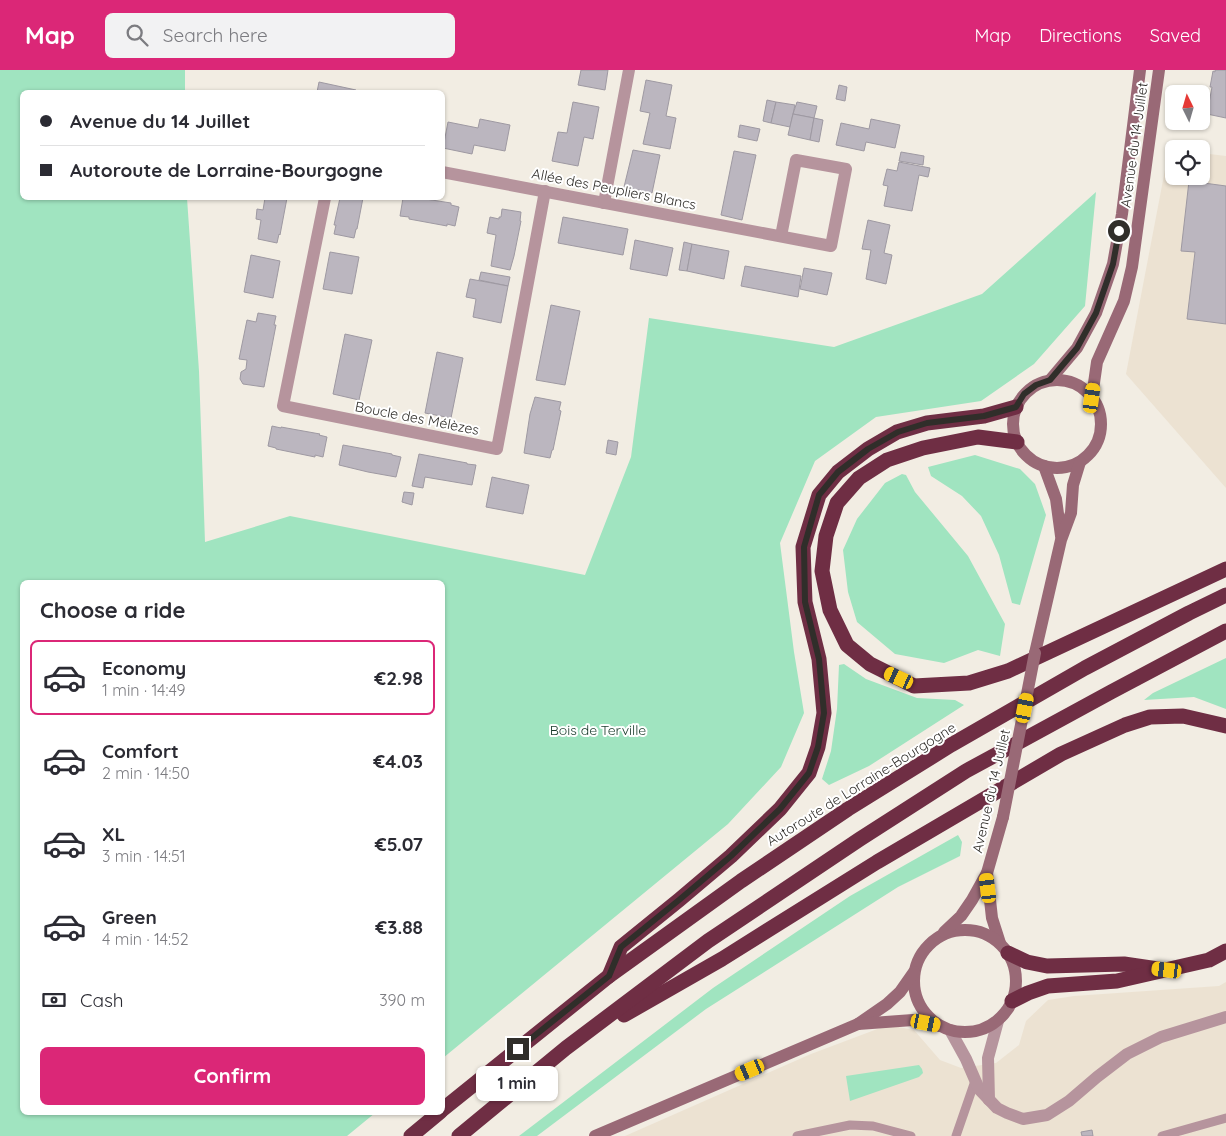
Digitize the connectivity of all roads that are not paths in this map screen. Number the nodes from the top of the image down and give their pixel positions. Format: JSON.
{"nodes":[{"id":1,"x":629,"y":70,"type":"edge"},
{"id":2,"x":1140,"y":70,"type":"edge"},
{"id":3,"x":1159,"y":70,"type":"edge"},
{"id":4,"x":445,"y":173,"type":"edge"},
{"id":5,"x":545,"y":191,"type":"junction"},
{"id":6,"x":325,"y":200,"type":"edge"},
{"id":7,"x":604,"y":202,"type":"junction"},
{"id":8,"x":781,"y":236,"type":"junction"},
{"id":9,"x":1050,"y":380,"type":"junction"},
{"id":10,"x":1092,"y":398,"type":"junction"},
{"id":11,"x":1016,"y":407,"type":"junction"},
{"id":12,"x":1017,"y":442,"type":"junction"},
{"id":13,"x":1080,"y":462,"type":"junction"},
{"id":14,"x":1044,"y":466,"type":"junction"},
{"id":15,"x":1061,"y":540,"type":"junction"},
{"id":16,"x":1226,"y":570,"type":"edge"},
{"id":17,"x":1226,"y":595,"type":"edge"},
{"id":18,"x":1226,"y":631,"type":"edge"},
{"id":19,"x":1226,"y":726,"type":"edge"},
{"id":20,"x":987,"y":873,"type":"junction"},
{"id":21,"x":943,"y":934,"type":"junction"},
{"id":22,"x":1004,"y":948,"type":"junction"},
{"id":23,"x":1226,"y":951,"type":"edge"},
{"id":24,"x":1167,"y":970,"type":"junction"},
{"id":25,"x":914,"y":972,"type":"junction"},
{"id":26,"x":609,"y":976,"type":"junction"},
{"id":27,"x":1012,"y":1001,"type":"junction"},
{"id":28,"x":1226,"y":1017,"type":"edge"},
{"id":29,"x":998,"y":1021,"type":"junction"},
{"id":30,"x":858,"y":1024,"type":"junction"},
{"id":31,"x":945,"y":1028,"type":"junction"},
{"id":32,"x":566,"y":1048,"type":"junction"},
{"id":33,"x":975,"y":1080,"type":"junction"},
{"id":34,"x":989,"y":1100,"type":"junction"},
{"id":35,"x":445,"y":1108,"type":"edge"},
{"id":36,"x":436,"y":1115,"type":"edge"},
{"id":37,"x":1226,"y":1118,"type":"edge"},
{"id":38,"x":411,"y":1136,"type":"edge"},
{"id":39,"x":459,"y":1136,"type":"edge"},
{"id":40,"x":595,"y":1136,"type":"edge"},
{"id":41,"x":797,"y":1136,"type":"edge"},
{"id":42,"x":911,"y":1136,"type":"edge"},
{"id":43,"x":956,"y":1136,"type":"edge"},
{"id":44,"x":1162,"y":1136,"type":"edge"}],
"edges":[{"from":1,"to":7,"type":"street"},
{"from":2,"to":9,"type":"main road","name":"Avenue du 14 Juillet"},
{"from":3,"to":10,"type":"main road","name":"Avenue du 14 Juillet"},
{"from":4,"to":5,"type":"street","name":"Allée des Peupliers Blancs"},
{"from":5,"to":6,"type":"street","name":"Boucle des Mélèzes"},
{"from":5,"to":7,"type":"street","name":"Allée des Peupliers Blancs"},
{"from":7,"to":8,"type":"street","name":"Allée des Peupliers Blancs"},
{"from":8,"to":8,"type":"street","name":"Allée des Peupliers Blancs"},
{"from":9,"to":10,"type":"main road"},
{"from":9,"to":11,"type":"main road"},
{"from":10,"to":13,"type":"main road"},
{"from":11,"to":12,"type":"main road"},
{"from":11,"to":26,"type":"highway"},
{"from":12,"to":14,"type":"main road"},
{"from":12,"to":16,"type":"highway"},
{"from":13,"to":14,"type":"main road"},
{"from":13,"to":15,"type":"main road","name":"Avenue du 14 Juillet"},
{"from":14,"to":15,"type":"main road","name":"Avenue du 14 Juillet"},
{"from":15,"to":20,"type":"main road","name":"Avenue du 14 Juillet","bridge":true},
{"from":17,"to":26,"type":"highway","name":"Autoroute de Lorraine-Bourgogne"},
{"from":18,"to":32,"type":"highway"},
{"from":19,"to":32,"type":"highway"},
{"from":20,"to":21,"type":"main road","name":"Avenue du 14 Juillet"},
{"from":20,"to":22,"type":"main road","name":"Avenue du 14 Juillet"},
{"from":21,"to":22,"type":"main road"},
{"from":21,"to":25,"type":"main road"},
{"from":22,"to":24,"type":"highway"},
{"from":22,"to":27,"type":"main road"},
{"from":23,"to":24,"type":"highway"},
{"from":24,"to":27,"type":"highway"},
{"from":25,"to":30,"type":"main road"},
{"from":25,"to":31,"type":"main road"},
{"from":26,"to":35,"type":"highway","name":"Autoroute de Lorraine-Bourgogne"},
{"from":27,"to":29,"type":"main road"},
{"from":28,"to":34,"type":"street"},
{"from":29,"to":31,"type":"main road"},
{"from":29,"to":34,"type":"street"},
{"from":30,"to":31,"type":"main road"},
{"from":30,"to":40,"type":"main road"},
{"from":31,"to":33,"type":"street"},
{"from":32,"to":39,"type":"highway"},
{"from":33,"to":34,"type":"street"},
{"from":33,"to":43,"type":"lane"},
{"from":36,"to":38,"type":"highway","name":"Autoroute de Lorraine-Bourgogne"},
{"from":37,"to":44,"type":"lane"},
{"from":41,"to":42,"type":"lane"}]}
